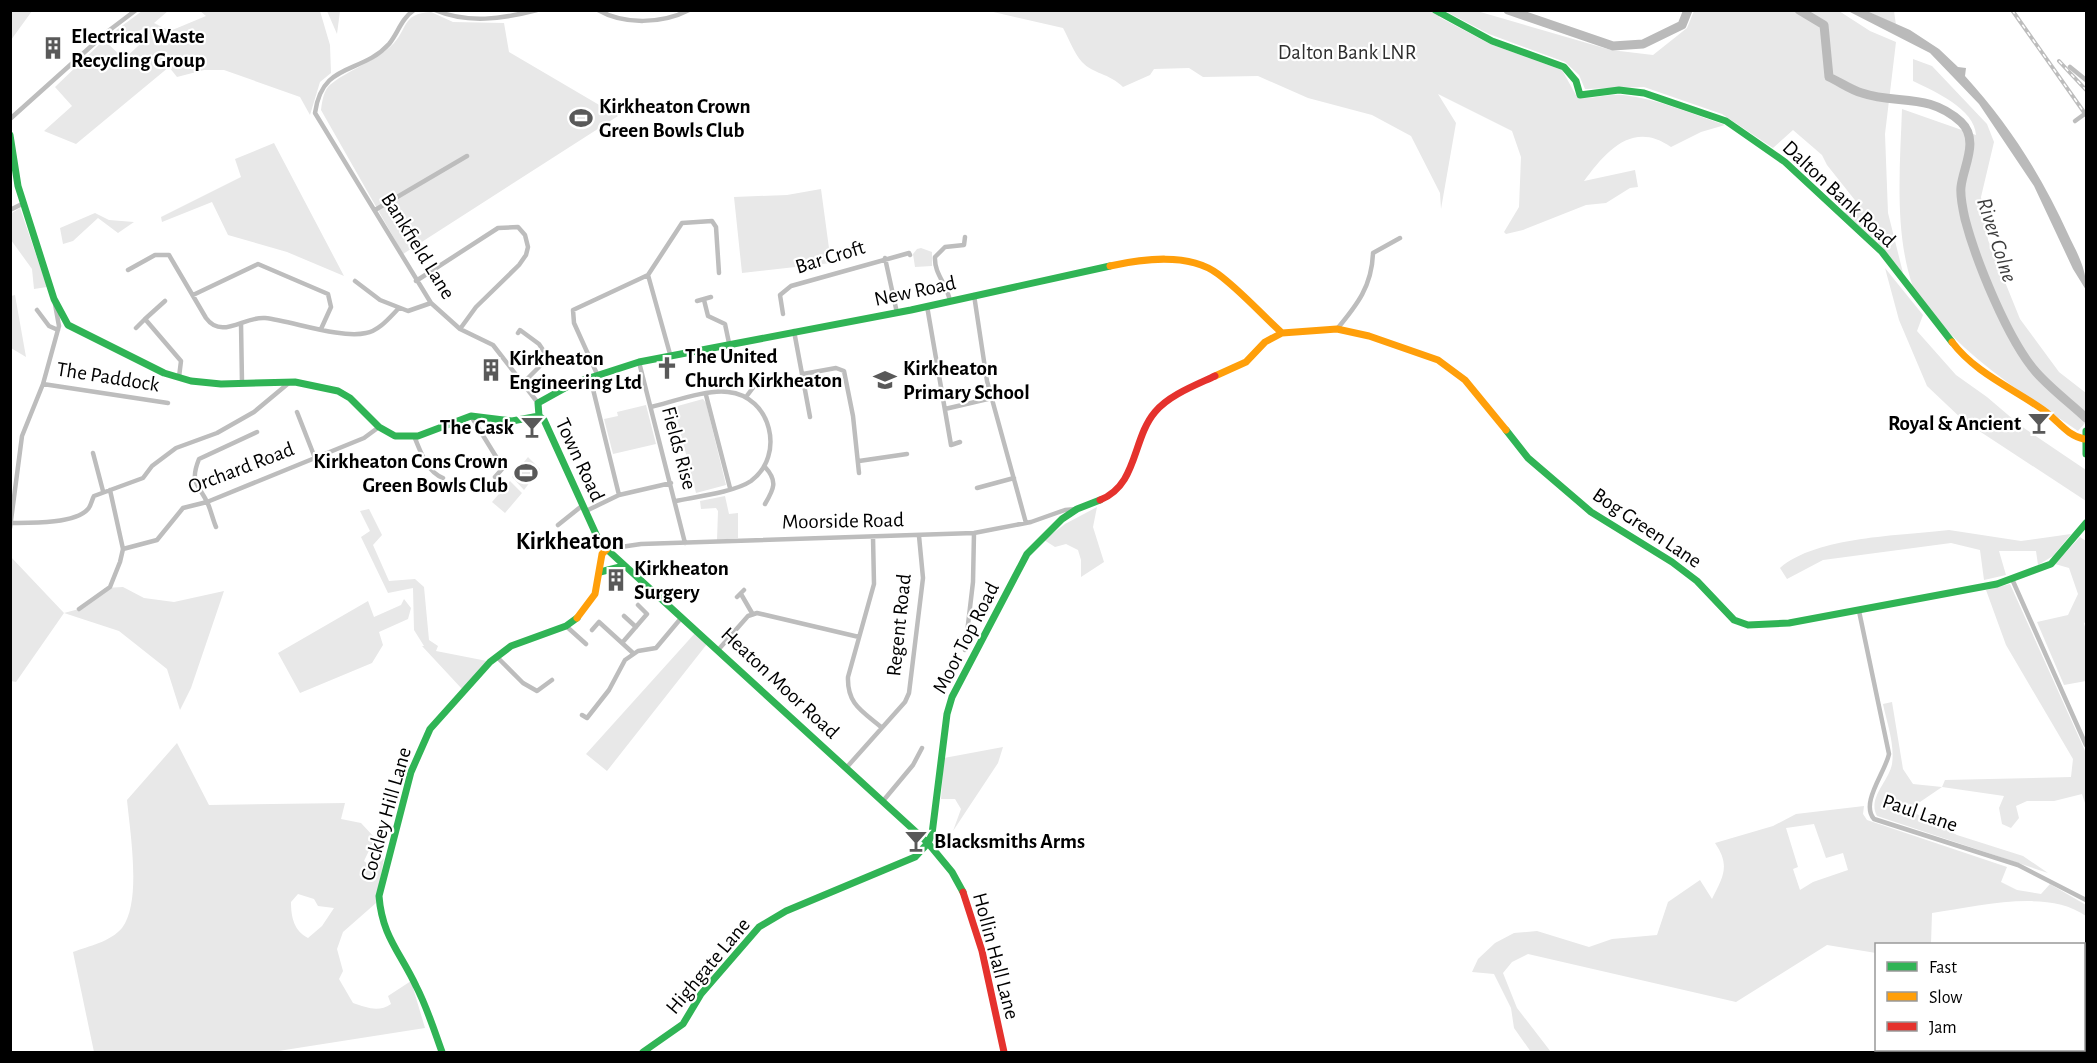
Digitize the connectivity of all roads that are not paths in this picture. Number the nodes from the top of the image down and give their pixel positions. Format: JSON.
{"nodes":[{"id":1,"x":136,"y":10,"type":"edge"},
{"id":2,"x":414,"y":10,"type":"edge"},
{"id":3,"x":435,"y":10,"type":"edge"},
{"id":4,"x":537,"y":10,"type":"edge"},
{"id":5,"x":598,"y":10,"type":"edge"},
{"id":6,"x":689,"y":10,"type":"edge"},
{"id":7,"x":1435,"y":10,"type":"edge"},
{"id":8,"x":2070,"y":67,"type":"dead end"},
{"id":9,"x":2086,"y":80,"type":"edge"},
{"id":10,"x":2086,"y":112,"type":"edge"},
{"id":11,"x":10,"y":119,"type":"edge"},
{"id":12,"x":2075,"y":121,"type":"dead end"},
{"id":13,"x":10,"y":135,"type":"edge"},
{"id":14,"x":468,"y":156,"type":"dead end"},
{"id":15,"x":24,"y":203,"type":"junction"},
{"id":16,"x":10,"y":210,"type":"edge"},
{"id":17,"x":375,"y":210,"type":"junction"},
{"id":18,"x":965,"y":237,"type":"dead end"},
{"id":19,"x":1400,"y":238,"type":"dead end"},
{"id":20,"x":910,"y":255,"type":"dead end"},
{"id":21,"x":885,"y":258,"type":"junction"},
{"id":22,"x":712,"y":268,"type":"dead end"},
{"id":23,"x":128,"y":270,"type":"dead end"},
{"id":24,"x":648,"y":275,"type":"junction"},
{"id":25,"x":416,"y":281,"type":"junction"},
{"id":26,"x":354,"y":282,"type":"dead end"},
{"id":27,"x":193,"y":295,"type":"junction"},
{"id":28,"x":974,"y":295,"type":"junction"},
{"id":29,"x":711,"y":297,"type":"dead end"},
{"id":30,"x":54,"y":298,"type":"junction"},
{"id":31,"x":704,"y":300,"type":"junction"},
{"id":32,"x":165,"y":301,"type":"dead end"},
{"id":33,"x":697,"y":301,"type":"dead end"},
{"id":34,"x":950,"y":301,"type":"junction"},
{"id":35,"x":431,"y":303,"type":"junction"},
{"id":36,"x":927,"y":306,"type":"junction"},
{"id":37,"x":399,"y":308,"type":"junction"},
{"id":38,"x":37,"y":310,"type":"dead end"},
{"id":39,"x":897,"y":313,"type":"junction"},
{"id":40,"x":783,"y":314,"type":"dead end"},
{"id":41,"x":145,"y":319,"type":"junction"},
{"id":42,"x":241,"y":323,"type":"junction"},
{"id":43,"x":136,"y":328,"type":"dead end"},
{"id":44,"x":1337,"y":328,"type":"junction"},
{"id":45,"x":321,"y":329,"type":"junction"},
{"id":46,"x":460,"y":329,"type":"junction"},
{"id":47,"x":58,"y":330,"type":"junction"},
{"id":48,"x":794,"y":331,"type":"junction"},
{"id":49,"x":518,"y":333,"type":"dead end"},
{"id":50,"x":1282,"y":333,"type":"junction"},
{"id":51,"x":729,"y":343,"type":"junction"},
{"id":52,"x":670,"y":354,"type":"junction"},
{"id":53,"x":639,"y":362,"type":"junction"},
{"id":54,"x":803,"y":374,"type":"junction"},
{"id":55,"x":593,"y":375,"type":"junction"},
{"id":56,"x":179,"y":377,"type":"junction"},
{"id":57,"x":758,"y":381,"type":"dead end"},
{"id":58,"x":290,"y":382,"type":"junction"},
{"id":59,"x":524,"y":382,"type":"junction"},
{"id":60,"x":242,"y":383,"type":"junction"},
{"id":61,"x":43,"y":384,"type":"junction"},
{"id":62,"x":706,"y":395,"type":"junction"},
{"id":63,"x":746,"y":397,"type":"junction"},
{"id":64,"x":992,"y":398,"type":"junction"},
{"id":65,"x":168,"y":403,"type":"dead end"},
{"id":66,"x":538,"y":404,"type":"junction"},
{"id":67,"x":651,"y":407,"type":"junction"},
{"id":68,"x":945,"y":410,"type":"junction"},
{"id":69,"x":297,"y":412,"type":"dead end"},
{"id":70,"x":471,"y":416,"type":"junction"},
{"id":71,"x":539,"y":416,"type":"junction"},
{"id":72,"x":810,"y":417,"type":"dead end"},
{"id":73,"x":379,"y":427,"type":"junction"},
{"id":74,"x":257,"y":432,"type":"dead end"},
{"id":75,"x":414,"y":436,"type":"junction"},
{"id":76,"x":2085,"y":441,"type":"edge"},
{"id":77,"x":960,"y":442,"type":"dead end"},
{"id":78,"x":93,"y":453,"type":"dead end"},
{"id":79,"x":907,"y":454,"type":"dead end"},
{"id":80,"x":315,"y":458,"type":"junction"},
{"id":81,"x":859,"y":461,"type":"junction"},
{"id":82,"x":765,"y":467,"type":"junction"},
{"id":83,"x":859,"y":473,"type":"dead end"},
{"id":84,"x":495,"y":477,"type":"dead end"},
{"id":85,"x":443,"y":478,"type":"dead end"},
{"id":86,"x":1014,"y":478,"type":"junction"},
{"id":87,"x":670,"y":483,"type":"junction"},
{"id":88,"x":730,"y":488,"type":"junction"},
{"id":89,"x":977,"y":488,"type":"dead end"},
{"id":90,"x":110,"y":490,"type":"junction"},
{"id":91,"x":103,"y":491,"type":"junction"},
{"id":92,"x":620,"y":495,"type":"junction"},
{"id":93,"x":676,"y":501,"type":"junction"},
{"id":94,"x":207,"y":502,"type":"junction"},
{"id":95,"x":765,"y":504,"type":"dead end"},
{"id":96,"x":584,"y":508,"type":"junction"},
{"id":97,"x":1077,"y":509,"type":"junction"},
{"id":98,"x":1026,"y":523,"type":"junction"},
{"id":99,"x":2086,"y":523,"type":"edge"},
{"id":100,"x":558,"y":525,"type":"dead end"},
{"id":101,"x":11,"y":526,"type":"edge"},
{"id":102,"x":216,"y":528,"type":"dead end"},
{"id":103,"x":974,"y":534,"type":"junction"},
{"id":104,"x":920,"y":536,"type":"junction"},
{"id":105,"x":873,"y":537,"type":"junction"},
{"id":106,"x":685,"y":543,"type":"junction"},
{"id":107,"x":123,"y":549,"type":"junction"},
{"id":108,"x":607,"y":549,"type":"junction"},
{"id":109,"x":624,"y":566,"type":"junction"},
{"id":110,"x":600,"y":572,"type":"junction"},
{"id":111,"x":2012,"y":579,"type":"junction"},
{"id":112,"x":741,"y":594,"type":"dead end"},
{"id":113,"x":638,"y":605,"type":"dead end"},
{"id":114,"x":79,"y":609,"type":"dead end"},
{"id":115,"x":1859,"y":611,"type":"junction"},
{"id":116,"x":752,"y":613,"type":"junction"},
{"id":117,"x":624,"y":616,"type":"dead end"},
{"id":118,"x":682,"y":617,"type":"junction"},
{"id":119,"x":566,"y":626,"type":"junction"},
{"id":120,"x":636,"y":627,"type":"junction"},
{"id":121,"x":592,"y":630,"type":"dead end"},
{"id":122,"x":859,"y":637,"type":"junction"},
{"id":123,"x":622,"y":643,"type":"junction"},
{"id":124,"x":586,"y":644,"type":"dead end"},
{"id":125,"x":719,"y":649,"type":"junction"},
{"id":126,"x":965,"y":651,"type":"dead end"},
{"id":127,"x":633,"y":653,"type":"junction"},
{"id":128,"x":497,"y":657,"type":"junction"},
{"id":129,"x":552,"y":680,"type":"dead end"},
{"id":130,"x":582,"y":715,"type":"dead end"},
{"id":131,"x":881,"y":727,"type":"junction"},
{"id":132,"x":2086,"y":745,"type":"edge"},
{"id":133,"x":922,"y":748,"type":"dead end"},
{"id":134,"x":847,"y":767,"type":"junction"},
{"id":135,"x":883,"y":801,"type":"junction"},
{"id":136,"x":928,"y":843,"type":"junction"},
{"id":137,"x":2086,"y":900,"type":"edge"},
{"id":138,"x":442,"y":1053,"type":"edge"},
{"id":139,"x":644,"y":1053,"type":"edge"},
{"id":140,"x":1004,"y":1053,"type":"edge"}],
"edges":[{"from":1,"to":11,"type":"street"},
{"from":2,"to":17,"type":"street","name":"Bankfield Lane"},
{"from":3,"to":4,"type":"street"},
{"from":5,"to":6,"type":"street"},
{"from":7,"to":76,"type":"street","name":"Dalton Bank Road"},
{"from":8,"to":9,"type":"street"},
{"from":10,"to":12,"type":"street","bridge":true},
{"from":13,"to":15,"type":"street"},
{"from":14,"to":17,"type":"street"},
{"from":15,"to":16,"type":"street"},
{"from":15,"to":30,"type":"street"},
{"from":17,"to":25,"type":"street","name":"Bankfield Lane"},
{"from":18,"to":34,"type":"street"},
{"from":19,"to":44,"type":"street"},
{"from":20,"to":21,"type":"street","name":"Bar Croft"},
{"from":21,"to":39,"type":"street"},
{"from":21,"to":40,"type":"street","name":"Bar Croft"},
{"from":22,"to":24,"type":"street"},
{"from":23,"to":27,"type":"street"},
{"from":24,"to":52,"type":"street"},
{"from":24,"to":55,"type":"street"},
{"from":25,"to":35,"type":"street","name":"Bankfield Lane"},
{"from":25,"to":46,"type":"street"},
{"from":26,"to":37,"type":"street"},
{"from":27,"to":42,"type":"street"},
{"from":27,"to":45,"type":"street"},
{"from":28,"to":34,"type":"street","name":"New Road"},
{"from":28,"to":50,"type":"street","name":"New Road"},
{"from":28,"to":64,"type":"street"},
{"from":29,"to":31,"type":"street"},
{"from":30,"to":47,"type":"street"},
{"from":30,"to":56,"type":"street"},
{"from":31,"to":33,"type":"street"},
{"from":31,"to":51,"type":"street"},
{"from":32,"to":41,"type":"street"},
{"from":34,"to":36,"type":"street","name":"New Road"},
{"from":35,"to":37,"type":"street"},
{"from":35,"to":46,"type":"street","name":"Bankfield Lane"},
{"from":36,"to":39,"type":"street","name":"New Road"},
{"from":36,"to":68,"type":"street"},
{"from":37,"to":45,"type":"street"},
{"from":38,"to":47,"type":"street"},
{"from":39,"to":48,"type":"street","name":"New Road"},
{"from":41,"to":43,"type":"street"},
{"from":41,"to":56,"type":"street"},
{"from":42,"to":45,"type":"street"},
{"from":42,"to":60,"type":"street"},
{"from":44,"to":50,"type":"street","name":"Bog Green Lane"},
{"from":44,"to":115,"type":"street","name":"Bog Green Lane"},
{"from":46,"to":59,"type":"street","name":"Bankfield Lane"},
{"from":47,"to":61,"type":"street"},
{"from":48,"to":51,"type":"street","name":"New Road"},
{"from":48,"to":54,"type":"street"},
{"from":49,"to":59,"type":"street"},
{"from":50,"to":97,"type":"street","name":"Moor Top Road"},
{"from":51,"to":52,"type":"street","name":"New Road"},
{"from":52,"to":53,"type":"street","name":"New Road"},
{"from":53,"to":55,"type":"street","name":"New Road"},
{"from":53,"to":67,"type":"street","name":"Fields Rise"},
{"from":54,"to":72,"type":"street"},
{"from":54,"to":81,"type":"street"},
{"from":55,"to":66,"type":"street","name":"New Road"},
{"from":55,"to":92,"type":"street"},
{"from":56,"to":60,"type":"street"},
{"from":57,"to":63,"type":"street"},
{"from":58,"to":60,"type":"street"},
{"from":58,"to":73,"type":"street"},
{"from":58,"to":90,"type":"street"},
{"from":59,"to":66,"type":"street","name":"Bankfield Lane"},
{"from":61,"to":65,"type":"street","name":"The Paddock"},
{"from":61,"to":101,"type":"street"},
{"from":62,"to":63,"type":"street"},
{"from":62,"to":67,"type":"street"},
{"from":62,"to":88,"type":"street"},
{"from":63,"to":82,"type":"street"},
{"from":64,"to":68,"type":"street"},
{"from":64,"to":86,"type":"street"},
{"from":66,"to":71,"type":"street","name":"Bankfield Lane"},
{"from":67,"to":87,"type":"street","name":"Fields Rise"},
{"from":68,"to":77,"type":"street"},
{"from":69,"to":80,"type":"street"},
{"from":70,"to":71,"type":"street"},
{"from":70,"to":75,"type":"street"},
{"from":70,"to":84,"type":"street"},
{"from":71,"to":96,"type":"street","name":"Town Road"},
{"from":73,"to":75,"type":"street"},
{"from":73,"to":80,"type":"street","name":"Orchard Road"},
{"from":74,"to":94,"type":"street"},
{"from":75,"to":85,"type":"street"},
{"from":78,"to":91,"type":"street"},
{"from":79,"to":81,"type":"street"},
{"from":80,"to":94,"type":"street","name":"Orchard Road"},
{"from":81,"to":83,"type":"street"},
{"from":82,"to":88,"type":"street"},
{"from":82,"to":95,"type":"street"},
{"from":86,"to":89,"type":"street"},
{"from":86,"to":98,"type":"street"},
{"from":87,"to":92,"type":"street"},
{"from":87,"to":93,"type":"street","name":"Fields Rise"},
{"from":88,"to":93,"type":"street"},
{"from":90,"to":91,"type":"street"},
{"from":90,"to":107,"type":"street"},
{"from":91,"to":101,"type":"street"},
{"from":92,"to":96,"type":"street"},
{"from":93,"to":106,"type":"street","name":"Fields Rise"},
{"from":94,"to":102,"type":"street"},
{"from":94,"to":107,"type":"street","name":"Orchard Road"},
{"from":96,"to":100,"type":"street"},
{"from":96,"to":108,"type":"street","name":"Town Road"},
{"from":97,"to":98,"type":"street","name":"Moorside Road"},
{"from":97,"to":136,"type":"street","name":"Moor Top Road"},
{"from":98,"to":103,"type":"street","name":"Moorside Road"},
{"from":99,"to":111,"type":"street","name":"Bog Green Lane"},
{"from":103,"to":104,"type":"street","name":"Moorside Road"},
{"from":103,"to":126,"type":"street"},
{"from":104,"to":105,"type":"street","name":"Moorside Road"},
{"from":104,"to":131,"type":"street","name":"Regent Road"},
{"from":105,"to":106,"type":"street","name":"Moorside Road"},
{"from":105,"to":122,"type":"street"},
{"from":106,"to":108,"type":"street","name":"Moorside Road"},
{"from":107,"to":114,"type":"street"},
{"from":108,"to":109,"type":"street","name":"Heaton Moor Road"},
{"from":108,"to":110,"type":"street","name":"Cockley Hill Lane"},
{"from":109,"to":110,"type":"street"},
{"from":109,"to":118,"type":"street","name":"Heaton Moor Road"},
{"from":110,"to":119,"type":"street","name":"Cockley Hill Lane"},
{"from":111,"to":115,"type":"street","name":"Bog Green Lane"},
{"from":111,"to":132,"type":"street"},
{"from":112,"to":116,"type":"street"},
{"from":113,"to":120,"type":"street"},
{"from":115,"to":137,"type":"street","name":"Paul Lane"},
{"from":116,"to":122,"type":"street"},
{"from":116,"to":125,"type":"street"},
{"from":117,"to":120,"type":"street"},
{"from":118,"to":125,"type":"street","name":"Heaton Moor Road"},
{"from":118,"to":127,"type":"street"},
{"from":119,"to":124,"type":"street"},
{"from":119,"to":128,"type":"street","name":"Cockley Hill Lane"},
{"from":120,"to":123,"type":"street"},
{"from":121,"to":123,"type":"street"},
{"from":122,"to":131,"type":"street"},
{"from":123,"to":127,"type":"street"},
{"from":125,"to":134,"type":"street","name":"Heaton Moor Road"},
{"from":127,"to":130,"type":"street"},
{"from":128,"to":129,"type":"street"},
{"from":128,"to":138,"type":"street","name":"Cockley Hill Lane"},
{"from":131,"to":134,"type":"street","name":"Regent Road"},
{"from":133,"to":135,"type":"street"},
{"from":134,"to":135,"type":"street","name":"Heaton Moor Road"},
{"from":135,"to":136,"type":"street","name":"Heaton Moor Road"},
{"from":136,"to":139,"type":"street","name":"Highgate Lane"},
{"from":136,"to":140,"type":"street","name":"Hollin Hall Lane"}]}
